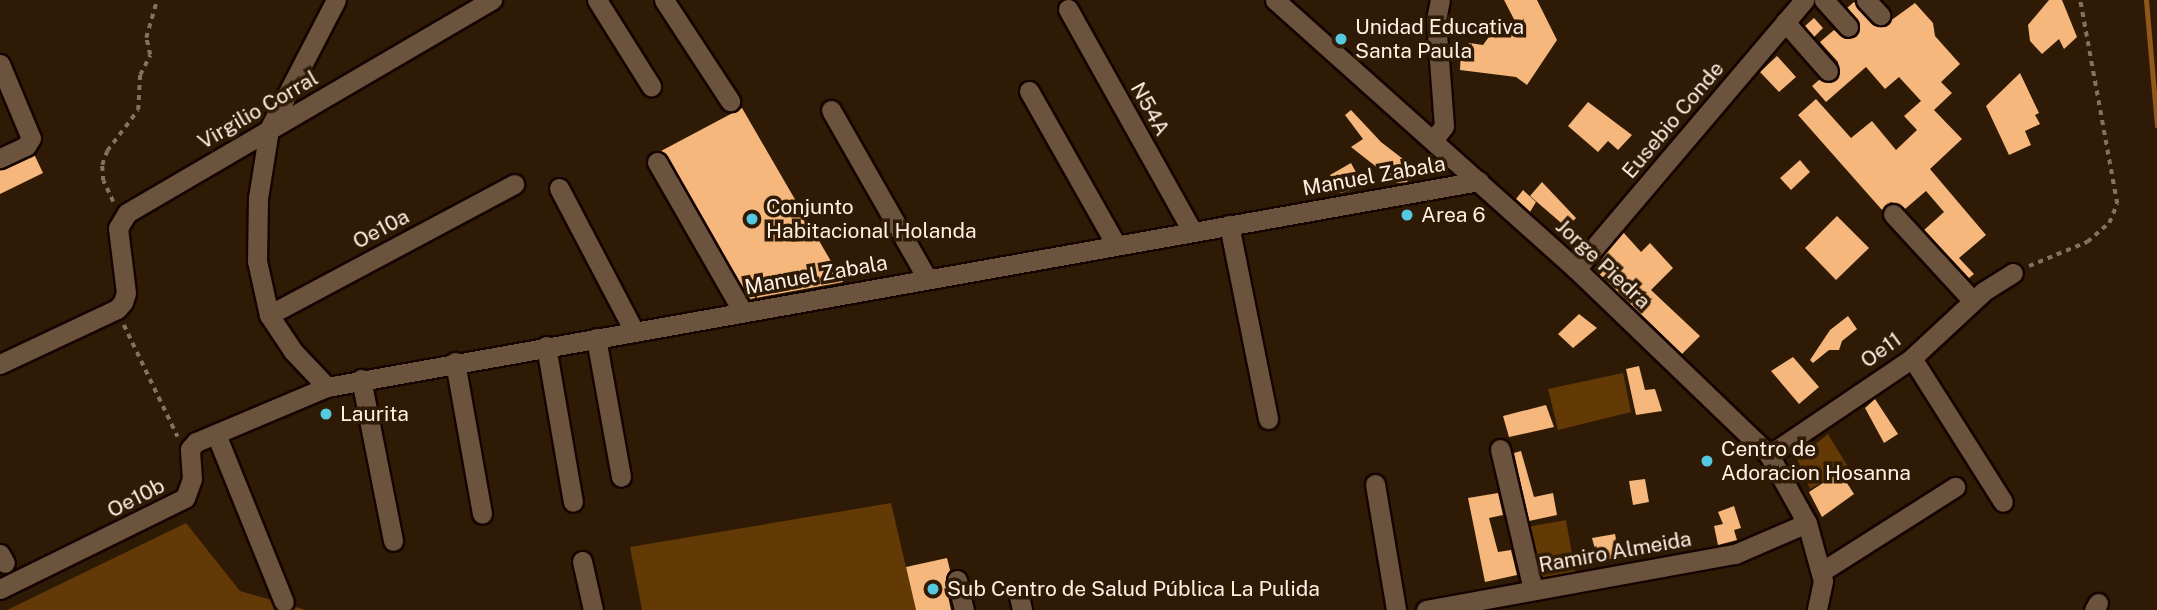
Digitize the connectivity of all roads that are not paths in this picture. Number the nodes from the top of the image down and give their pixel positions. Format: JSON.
{"nodes":[{"id":1,"x":335,"y":0,"type":"edge"},
{"id":2,"x":492,"y":0,"type":"edge"},
{"id":3,"x":597,"y":0,"type":"edge"},
{"id":4,"x":664,"y":0,"type":"edge"},
{"id":5,"x":1275,"y":0,"type":"edge"},
{"id":6,"x":1440,"y":0,"type":"edge"},
{"id":7,"x":1804,"y":0,"type":"edge"},
{"id":8,"x":1824,"y":0,"type":"edge"},
{"id":9,"x":1866,"y":0,"type":"edge"},
{"id":10,"x":1068,"y":9,"type":"dead end"},
{"id":11,"x":1880,"y":15,"type":"dead end"},
{"id":12,"x":1786,"y":22,"type":"junction"},
{"id":13,"x":1848,"y":27,"type":"dead end"},
{"id":14,"x":0,"y":64,"type":"edge"},
{"id":15,"x":1828,"y":71,"type":"dead end"},
{"id":16,"x":650,"y":86,"type":"dead end"},
{"id":17,"x":1029,"y":91,"type":"dead end"},
{"id":18,"x":730,"y":101,"type":"dead end"},
{"id":19,"x":831,"y":110,"type":"dead end"},
{"id":20,"x":269,"y":129,"type":"junction"},
{"id":21,"x":1434,"y":139,"type":"junction"},
{"id":22,"x":0,"y":158,"type":"edge"},
{"id":23,"x":657,"y":162,"type":"dead end"},
{"id":24,"x":1479,"y":181,"type":"junction"},
{"id":25,"x":514,"y":184,"type":"dead end"},
{"id":26,"x":559,"y":188,"type":"dead end"},
{"id":27,"x":1893,"y":214,"type":"dead end"},
{"id":28,"x":1229,"y":225,"type":"junction"},
{"id":29,"x":1192,"y":232,"type":"junction"},
{"id":30,"x":1116,"y":245,"type":"junction"},
{"id":31,"x":1576,"y":269,"type":"junction"},
{"id":32,"x":2013,"y":273,"type":"road end"},
{"id":33,"x":928,"y":278,"type":"junction"},
{"id":34,"x":1973,"y":301,"type":"junction"},
{"id":35,"x":743,"y":312,"type":"junction"},
{"id":36,"x":269,"y":315,"type":"junction"},
{"id":37,"x":634,"y":331,"type":"junction"},
{"id":38,"x":596,"y":338,"type":"junction"},
{"id":39,"x":545,"y":346,"type":"junction"},
{"id":40,"x":1912,"y":358,"type":"junction"},
{"id":41,"x":455,"y":362,"type":"junction"},
{"id":42,"x":0,"y":364,"type":"edge"},
{"id":43,"x":360,"y":379,"type":"junction"},
{"id":44,"x":327,"y":387,"type":"junction"},
{"id":45,"x":1268,"y":419,"type":"dead end"},
{"id":46,"x":216,"y":434,"type":"junction"},
{"id":47,"x":1500,"y":449,"type":"dead end"},
{"id":48,"x":1769,"y":455,"type":"junction"},
{"id":49,"x":621,"y":477,"type":"dead end"},
{"id":50,"x":1374,"y":484,"type":"dead end"},
{"id":51,"x":1955,"y":487,"type":"dead end"},
{"id":52,"x":573,"y":502,"type":"dead end"},
{"id":53,"x":2003,"y":502,"type":"dead end"},
{"id":54,"x":482,"y":514,"type":"dead end"},
{"id":55,"x":1807,"y":523,"type":"junction"},
{"id":56,"x":393,"y":541,"type":"dead end"},
{"id":57,"x":582,"y":561,"type":"dead end"},
{"id":58,"x":1821,"y":572,"type":"junction"},
{"id":59,"x":957,"y":580,"type":"dead end"},
{"id":60,"x":0,"y":589,"type":"edge"},
{"id":61,"x":1533,"y":590,"type":"junction"},
{"id":62,"x":284,"y":602,"type":"dead end"},
{"id":63,"x":593,"y":610,"type":"edge"},
{"id":64,"x":964,"y":610,"type":"edge"},
{"id":65,"x":1396,"y":610,"type":"edge"},
{"id":66,"x":1426,"y":610,"type":"edge"},
{"id":67,"x":1817,"y":610,"type":"edge"}],
"edges":[{"from":1,"to":20,"type":"street"},
{"from":2,"to":20,"type":"street","name":"Virgilio Corral"},
{"from":3,"to":16,"type":"street"},
{"from":4,"to":18,"type":"street"},
{"from":5,"to":21,"type":"street","name":"Jorge Piedra"},
{"from":6,"to":21,"type":"street"},
{"from":7,"to":12,"type":"street","name":"Eusebio Conde"},
{"from":8,"to":13,"type":"street"},
{"from":9,"to":11,"type":"street"},
{"from":10,"to":29,"type":"street","name":"N54A"},
{"from":12,"to":15,"type":"street"},
{"from":12,"to":31,"type":"street","name":"Eusebio Conde"},
{"from":14,"to":22,"type":"street"},
{"from":17,"to":30,"type":"street"},
{"from":19,"to":33,"type":"street"},
{"from":20,"to":36,"type":"street"},
{"from":20,"to":42,"type":"street","name":"Virgilio Corral"},
{"from":21,"to":24,"type":"street","name":"Jorge Piedra"},
{"from":23,"to":35,"type":"street"},
{"from":24,"to":28,"type":"street","name":"Manuel Zabala"},
{"from":24,"to":31,"type":"street","name":"Jorge Piedra"},
{"from":25,"to":36,"type":"street","name":"Oe10a"},
{"from":26,"to":37,"type":"street"},
{"from":27,"to":34,"type":"street"},
{"from":28,"to":29,"type":"street","name":"Manuel Zabala"},
{"from":28,"to":45,"type":"street"},
{"from":29,"to":30,"type":"street","name":"Manuel Zabala"},
{"from":30,"to":33,"type":"street","name":"Manuel Zabala"},
{"from":31,"to":48,"type":"street","name":"Jorge Piedra"},
{"from":32,"to":34,"type":"street","name":"Oe11"},
{"from":33,"to":35,"type":"street","name":"Manuel Zabala"},
{"from":34,"to":40,"type":"street","name":"Oe11"},
{"from":35,"to":37,"type":"street","name":"Manuel Zabala"},
{"from":36,"to":44,"type":"street"},
{"from":37,"to":38,"type":"street","name":"Manuel Zabala"},
{"from":38,"to":39,"type":"street","name":"Manuel Zabala"},
{"from":38,"to":49,"type":"street"},
{"from":39,"to":41,"type":"street","name":"Manuel Zabala"},
{"from":39,"to":52,"type":"street"},
{"from":40,"to":48,"type":"street","name":"Oe11"},
{"from":40,"to":53,"type":"street"},
{"from":41,"to":43,"type":"street","name":"Manuel Zabala"},
{"from":41,"to":54,"type":"street"},
{"from":43,"to":44,"type":"street","name":"Manuel Zabala"},
{"from":43,"to":56,"type":"street"},
{"from":44,"to":46,"type":"street"},
{"from":46,"to":60,"type":"street","name":"Oe10b"},
{"from":46,"to":62,"type":"street"},
{"from":47,"to":61,"type":"street"},
{"from":48,"to":55,"type":"street","name":"Jorge Piedra"},
{"from":50,"to":65,"type":"street"},
{"from":51,"to":58,"type":"street"},
{"from":55,"to":58,"type":"street","name":"Jorge Piedra"},
{"from":55,"to":61,"type":"street","name":"Ramiro Almeida"},
{"from":57,"to":63,"type":"street"},
{"from":58,"to":67,"type":"street","name":"Jorge Piedra"},
{"from":59,"to":64,"type":"street"},
{"from":61,"to":66,"type":"street","name":"Ramiro Almeida"}]}
